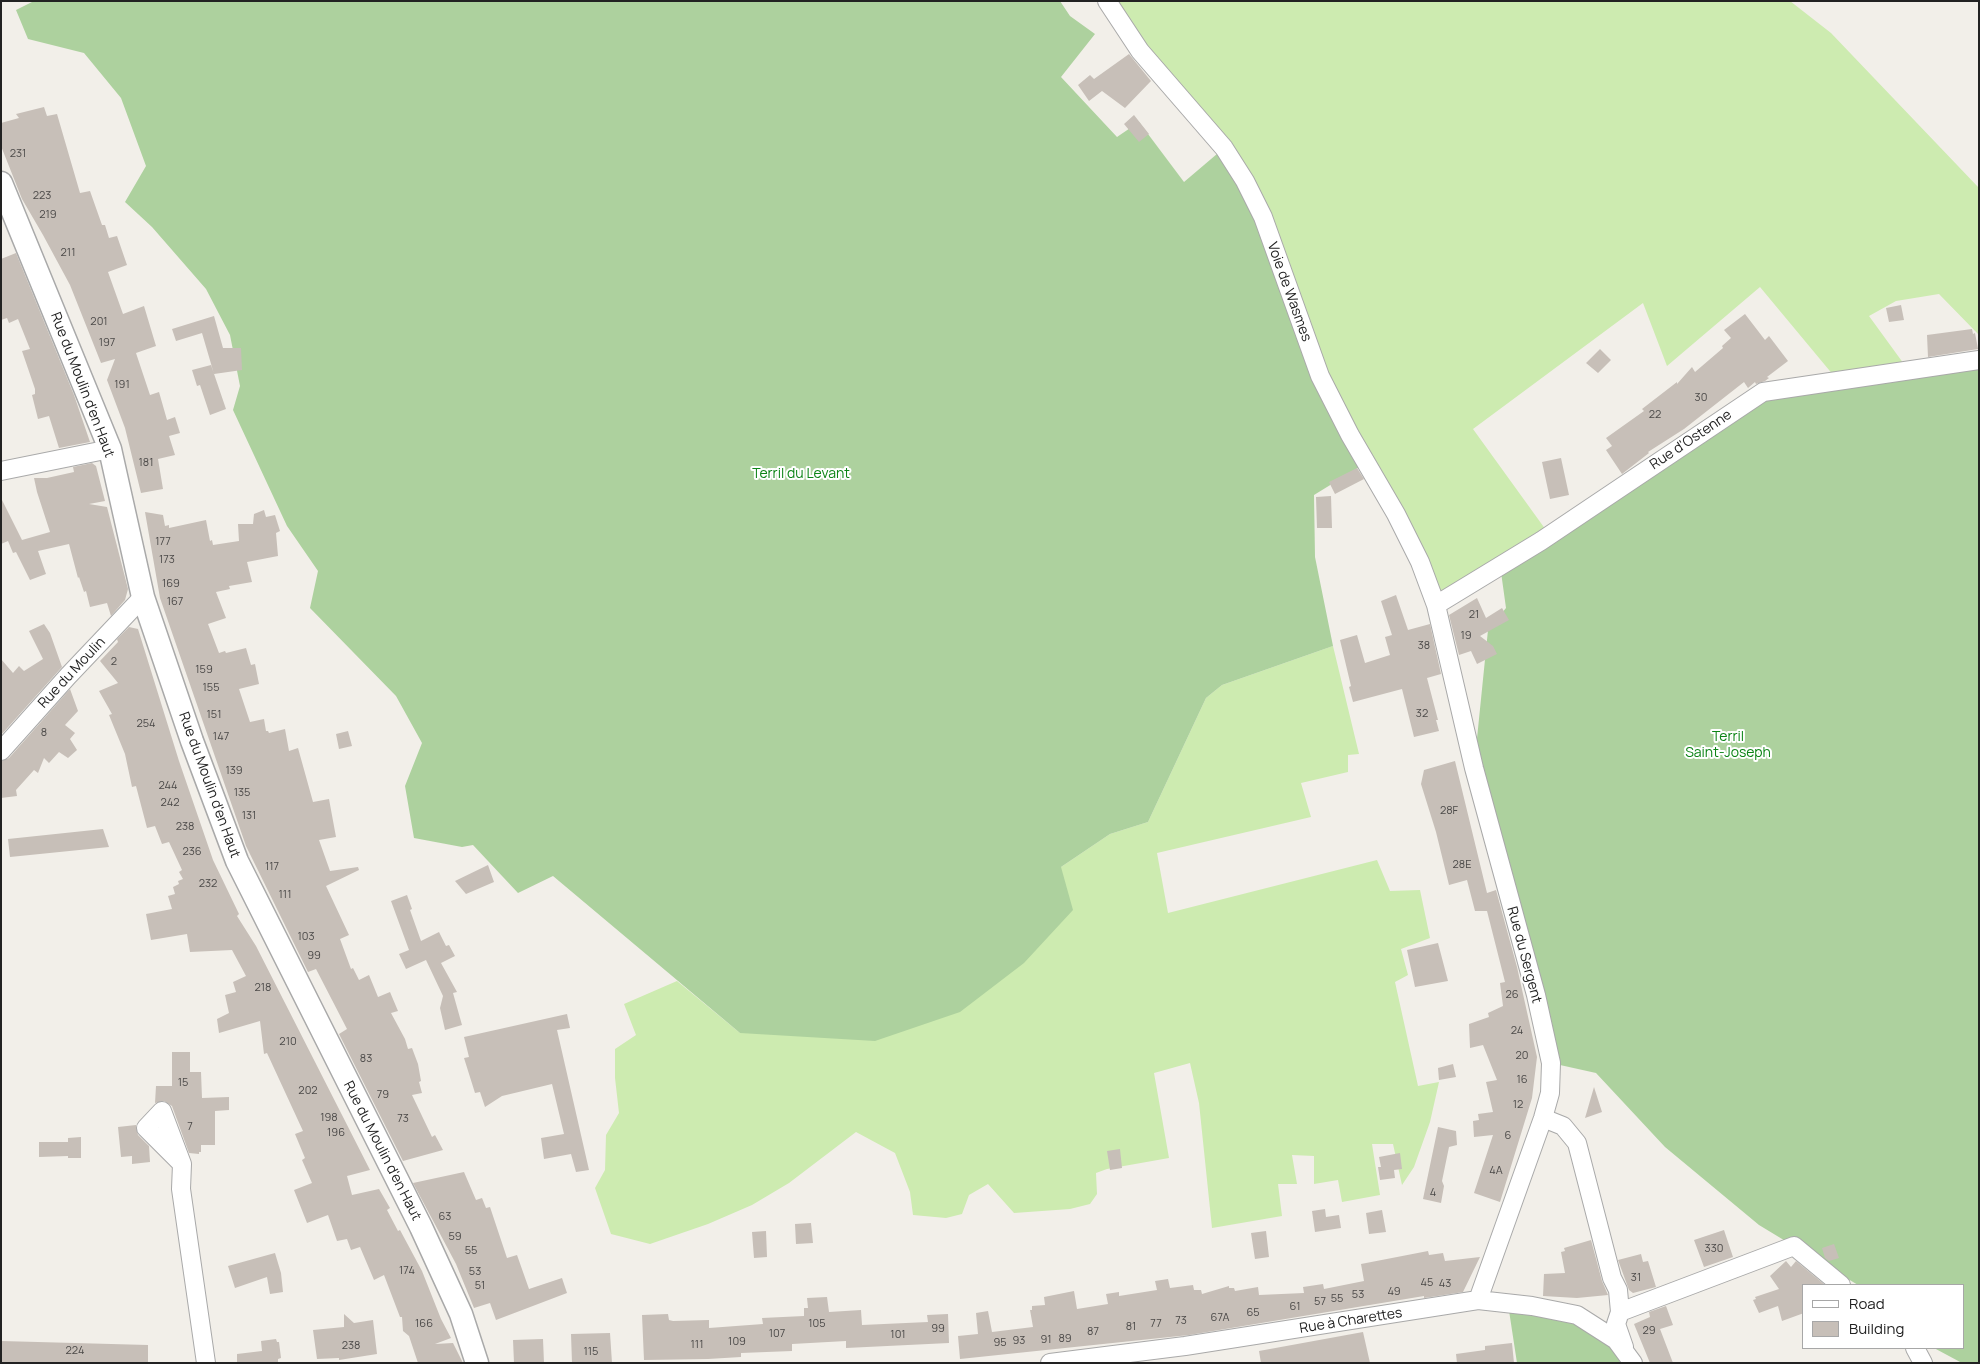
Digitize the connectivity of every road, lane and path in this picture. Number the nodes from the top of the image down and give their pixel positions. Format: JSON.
{"nodes":[{"id":1,"x":1107,"y":1,"type":"edge"},
{"id":2,"x":1,"y":184,"type":"edge"},
{"id":3,"x":1979,"y":360,"type":"edge"},
{"id":4,"x":110,"y":450,"type":"junction"},
{"id":5,"x":1,"y":471,"type":"edge"},
{"id":6,"x":143,"y":597,"type":"junction"},
{"id":7,"x":1436,"y":605,"type":"junction"},
{"id":8,"x":1,"y":751,"type":"edge"},
{"id":9,"x":1543,"y":1118,"type":"junction"},
{"id":10,"x":182,"y":1164,"type":"dead end"},
{"id":11,"x":1840,"y":1284,"type":"edge"},
{"id":12,"x":1478,"y":1300,"type":"junction"},
{"id":13,"x":1620,"y":1312,"type":"junction"},
{"id":14,"x":1916,"y":1349,"type":"edge"},
{"id":15,"x":1629,"y":1357,"type":"edge"},
{"id":16,"x":206,"y":1363,"type":"edge"},
{"id":17,"x":477,"y":1363,"type":"edge"},
{"id":18,"x":1050,"y":1363,"type":"edge"},
{"id":19,"x":1923,"y":1363,"type":"edge"}],
"edges":[{"from":1,"to":7,"type":"street","name":"Voie de Wasmes"},
{"from":2,"to":4,"type":"street","name":"Rue du Moulin d'en Haut"},
{"from":3,"to":7,"type":"street","name":"Rue d'Ostenne"},
{"from":4,"to":5,"type":"street"},
{"from":4,"to":6,"type":"street","name":"Rue du Moulin d'en Haut"},
{"from":6,"to":8,"type":"street","name":"Rue du Moulin"},
{"from":6,"to":17,"type":"street","name":"Rue du Moulin d'en Haut"},
{"from":7,"to":9,"type":"street","name":"Rue du Sergent"},
{"from":9,"to":12,"type":"street","name":"Rue du Sergent"},
{"from":9,"to":13,"type":"street"},
{"from":10,"to":16,"type":"street"},
{"from":11,"to":13,"type":"street"},
{"from":12,"to":15,"type":"street","name":"Rue à Charettes"},
{"from":12,"to":18,"type":"street","name":"Rue à Charettes"},
{"from":13,"to":15,"type":"street"},
{"from":14,"to":19,"type":"street"}]}
